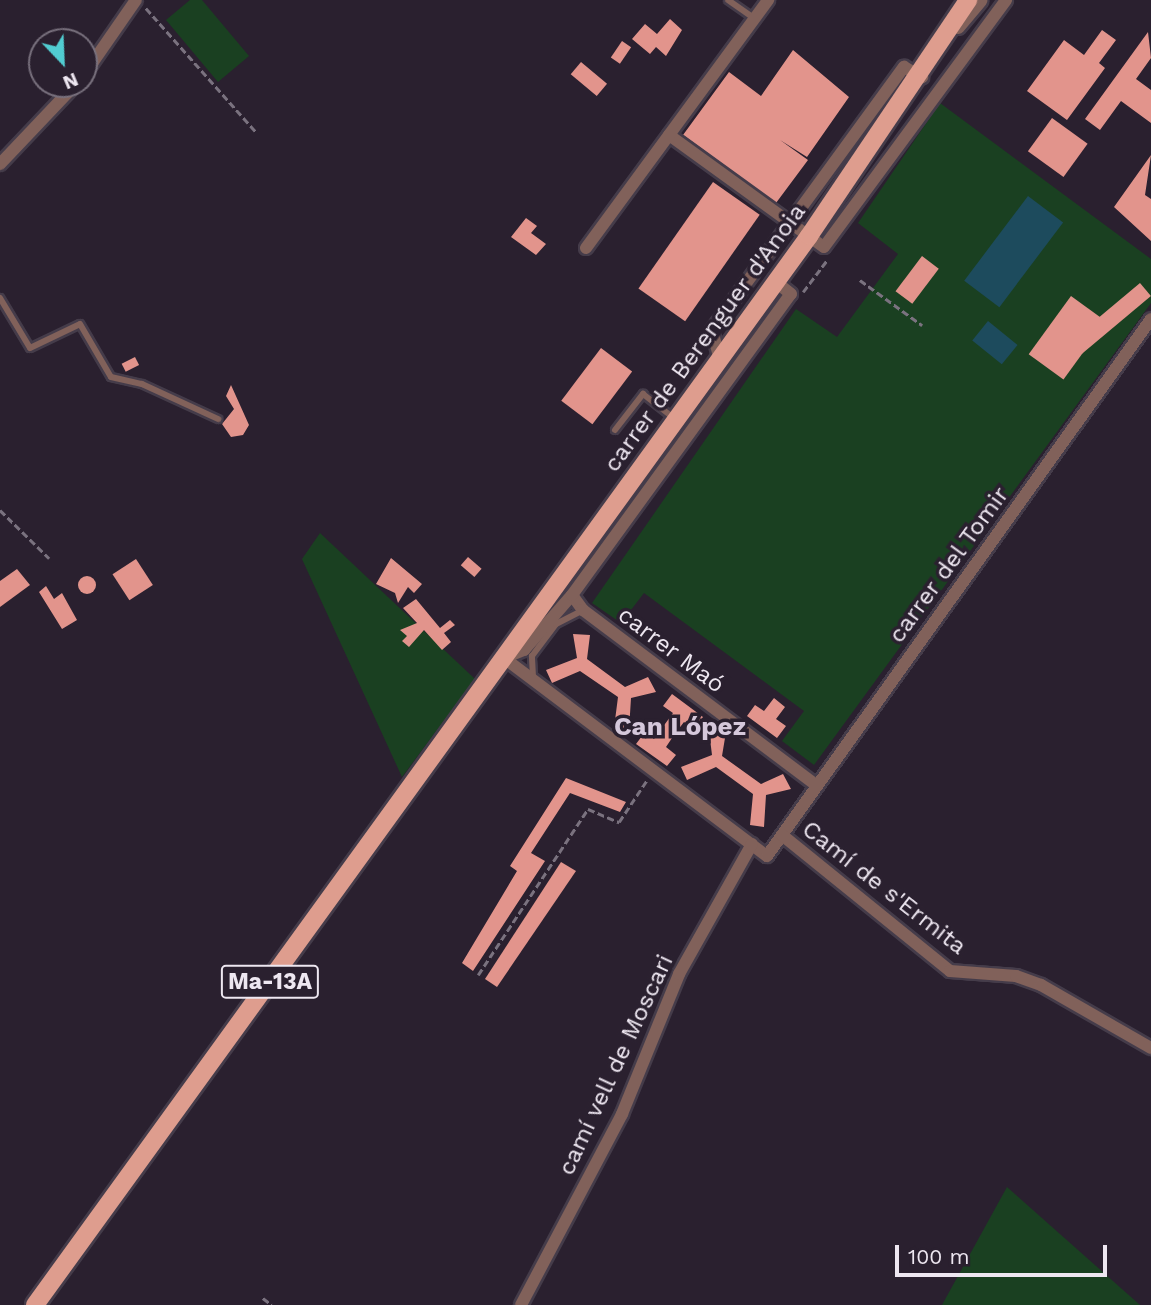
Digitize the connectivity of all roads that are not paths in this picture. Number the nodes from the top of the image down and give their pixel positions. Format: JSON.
{"nodes":[{"id":1,"x":137,"y":0,"type":"edge"},
{"id":2,"x":728,"y":0,"type":"edge"},
{"id":3,"x":768,"y":0,"type":"edge"},
{"id":4,"x":968,"y":0,"type":"edge"},
{"id":5,"x":981,"y":0,"type":"edge"},
{"id":6,"x":1006,"y":0,"type":"edge"},
{"id":7,"x":754,"y":19,"type":"junction"},
{"id":8,"x":944,"y":44,"type":"junction"},
{"id":9,"x":98,"y":55,"type":"edge"},
{"id":10,"x":922,"y":77,"type":"junction"},
{"id":11,"x":63,"y":98,"type":"edge"},
{"id":12,"x":669,"y":135,"type":"junction"},
{"id":13,"x":0,"y":164,"type":"edge"},
{"id":14,"x":790,"y":223,"type":"junction"},
{"id":15,"x":809,"y":236,"type":"junction"},
{"id":16,"x":586,"y":248,"type":"dead end"},
{"id":17,"x":776,"y":282,"type":"junction"},
{"id":18,"x":0,"y":298,"type":"edge"},
{"id":19,"x":1151,"y":319,"type":"edge"},
{"id":20,"x":720,"y":360,"type":"junction"},
{"id":21,"x":218,"y":419,"type":"dead end"},
{"id":22,"x":676,"y":420,"type":"junction"},
{"id":23,"x":615,"y":430,"type":"dead end"},
{"id":24,"x":572,"y":595,"type":"junction"},
{"id":25,"x":583,"y":610,"type":"junction"},
{"id":26,"x":504,"y":658,"type":"junction"},
{"id":27,"x":533,"y":679,"type":"junction"},
{"id":28,"x":817,"y":786,"type":"junction"},
{"id":29,"x":782,"y":835,"type":"junction"},
{"id":30,"x":752,"y":844,"type":"junction"},
{"id":31,"x":1151,"y":1048,"type":"edge"},
{"id":32,"x":35,"y":1305,"type":"edge"},
{"id":33,"x":521,"y":1305,"type":"edge"}],
"edges":[{"from":1,"to":9,"type":"street"},
{"from":2,"to":7,"type":"lane"},
{"from":3,"to":7,"type":"street"},
{"from":4,"to":8,"type":"main road","name":"carrer de Berenguer d'Anoia"},
{"from":5,"to":8,"type":"street"},
{"from":6,"to":15,"type":"street"},
{"from":7,"to":12,"type":"street"},
{"from":8,"to":10,"type":"main road","name":"carrer de Berenguer d'Anoia"},
{"from":10,"to":14,"type":"street"},
{"from":10,"to":15,"type":"main road","name":"carrer de Berenguer d'Anoia"},
{"from":11,"to":13,"type":"street"},
{"from":12,"to":14,"type":"street"},
{"from":12,"to":16,"type":"street"},
{"from":14,"to":15,"type":"street"},
{"from":14,"to":20,"type":"street"},
{"from":15,"to":17,"type":"main road","name":"carrer de Berenguer d'Anoia"},
{"from":17,"to":20,"type":"main road","name":"carrer de Berenguer d'Anoia"},
{"from":17,"to":24,"type":"street"},
{"from":18,"to":21,"type":"lane"},
{"from":19,"to":28,"type":"street","name":"carrer del Tomir"},
{"from":20,"to":22,"type":"main road","name":"carrer de Berenguer d'Anoia"},
{"from":22,"to":23,"type":"lane"},
{"from":22,"to":26,"type":"main road","name":"carrer de Berenguer d'Anoia"},
{"from":24,"to":25,"type":"street","name":"carrer Maó"},
{"from":24,"to":26,"type":"street"},
{"from":25,"to":27,"type":"lane"},
{"from":25,"to":28,"type":"street","name":"carrer Maó"},
{"from":26,"to":27,"type":"street"},
{"from":26,"to":32,"type":"main road","number":"Ma-13A"},
{"from":27,"to":30,"type":"street"},
{"from":28,"to":29,"type":"street","name":"carrer del Tomir"},
{"from":29,"to":30,"type":"street","name":"carrer del Tomir"},
{"from":29,"to":31,"type":"street","name":"Camí de s'Ermita"},
{"from":30,"to":33,"type":"street","name":"camí vell de Moscari"}]}
